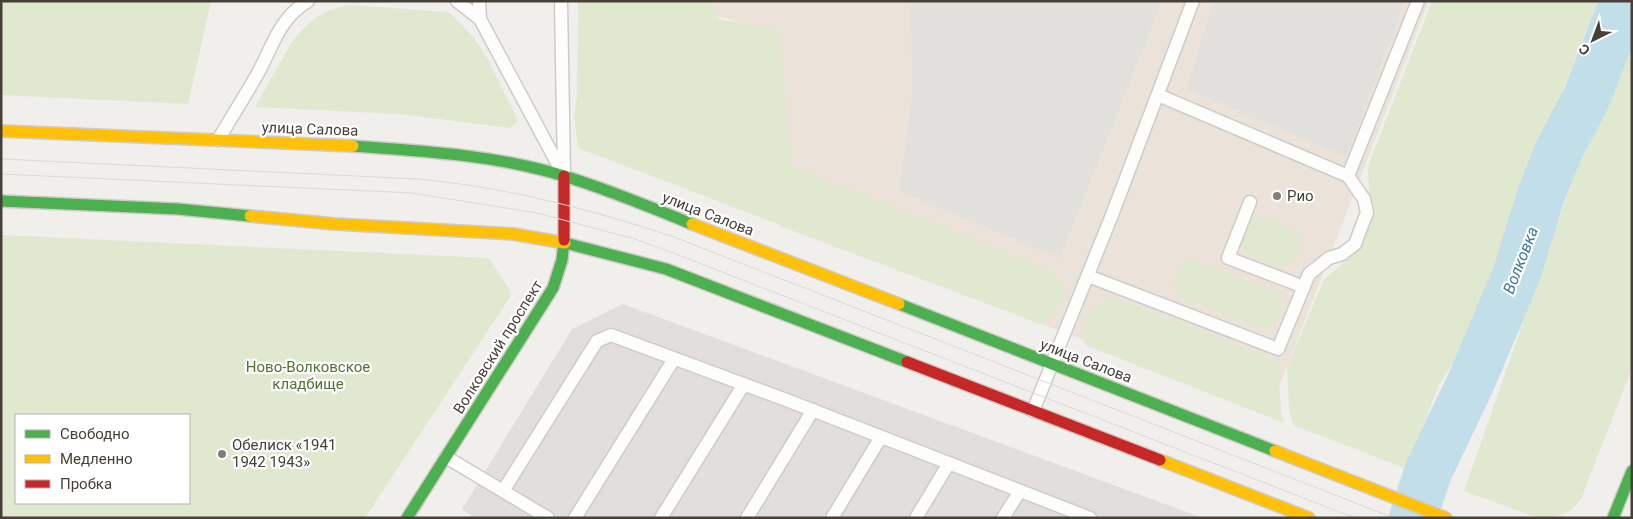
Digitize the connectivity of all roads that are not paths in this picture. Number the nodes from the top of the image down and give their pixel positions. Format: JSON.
{"nodes":[{"id":1,"x":308,"y":1,"type":"edge"},
{"id":2,"x":457,"y":1,"type":"edge"},
{"id":3,"x":479,"y":1,"type":"edge"},
{"id":4,"x":561,"y":1,"type":"edge"},
{"id":5,"x":1193,"y":1,"type":"edge"},
{"id":6,"x":1418,"y":1,"type":"edge"},
{"id":7,"x":480,"y":19,"type":"junction"},
{"id":8,"x":1158,"y":95,"type":"junction"},
{"id":9,"x":1,"y":131,"type":"edge"},
{"id":10,"x":217,"y":141,"type":"junction"},
{"id":11,"x":564,"y":176,"type":"junction"},
{"id":12,"x":1348,"y":176,"type":"junction"},
{"id":13,"x":1,"y":202,"type":"edge"},
{"id":14,"x":1250,"y":202,"type":"dead end"},
{"id":15,"x":566,"y":243,"type":"junction"},
{"id":16,"x":1088,"y":276,"type":"junction"},
{"id":17,"x":1304,"y":287,"type":"junction"},
{"id":18,"x":674,"y":359,"type":"junction"},
{"id":19,"x":1052,"y":364,"type":"junction"},
{"id":20,"x":744,"y":384,"type":"junction"},
{"id":21,"x":813,"y":410,"type":"junction"},
{"id":22,"x":1034,"y":411,"type":"junction"},
{"id":23,"x":881,"y":437,"type":"junction"},
{"id":24,"x":446,"y":457,"type":"junction"},
{"id":25,"x":949,"y":463,"type":"junction"},
{"id":26,"x":1632,"y":471,"type":"edge"},
{"id":27,"x":503,"y":491,"type":"junction"},
{"id":28,"x":1020,"y":491,"type":"junction"},
{"id":29,"x":407,"y":518,"type":"edge"},
{"id":30,"x":548,"y":518,"type":"edge"},
{"id":31,"x":575,"y":518,"type":"edge"},
{"id":32,"x":661,"y":518,"type":"edge"},
{"id":33,"x":747,"y":518,"type":"edge"},
{"id":34,"x":832,"y":518,"type":"edge"},
{"id":35,"x":916,"y":518,"type":"edge"},
{"id":36,"x":1003,"y":518,"type":"edge"},
{"id":37,"x":1089,"y":518,"type":"edge"},
{"id":38,"x":1309,"y":518,"type":"edge"},
{"id":39,"x":1446,"y":518,"type":"edge"},
{"id":40,"x":1613,"y":518,"type":"edge"}],
"edges":[{"from":1,"to":10,"type":"lane"},
{"from":2,"to":7,"type":"lane"},
{"from":3,"to":7,"type":"lane"},
{"from":4,"to":11,"type":"lane"},
{"from":5,"to":8,"type":"lane"},
{"from":6,"to":12,"type":"lane"},
{"from":7,"to":11,"type":"lane"},
{"from":8,"to":12,"type":"lane"},
{"from":8,"to":16,"type":"lane"},
{"from":9,"to":10,"type":"main road","name":"улица Салова"},
{"from":10,"to":11,"type":"main road","name":"улица Салова"},
{"from":11,"to":15,"type":"main road","name":"Волковский проспект"},
{"from":11,"to":19,"type":"main road","name":"улица Салова"},
{"from":12,"to":17,"type":"lane"},
{"from":13,"to":15,"type":"main road"},
{"from":14,"to":17,"type":"lane"},
{"from":15,"to":22,"type":"main road"},
{"from":15,"to":24,"type":"main road","name":"Волковский проспект"},
{"from":16,"to":17,"type":"lane"},
{"from":16,"to":19,"type":"lane"},
{"from":18,"to":20,"type":"lane"},
{"from":18,"to":27,"type":"lane"},
{"from":18,"to":31,"type":"lane"},
{"from":19,"to":22,"type":"lane"},
{"from":19,"to":39,"type":"main road","name":"улица Салова"},
{"from":20,"to":21,"type":"lane"},
{"from":20,"to":32,"type":"lane"},
{"from":21,"to":23,"type":"lane"},
{"from":21,"to":33,"type":"lane"},
{"from":22,"to":38,"type":"main road"},
{"from":23,"to":25,"type":"lane"},
{"from":23,"to":34,"type":"lane"},
{"from":24,"to":27,"type":"lane"},
{"from":24,"to":29,"type":"main road","name":"Волковский проспект"},
{"from":25,"to":28,"type":"lane"},
{"from":25,"to":35,"type":"lane"},
{"from":26,"to":40,"type":"main road"},
{"from":27,"to":30,"type":"lane"},
{"from":28,"to":36,"type":"lane"},
{"from":28,"to":37,"type":"lane"}]}
